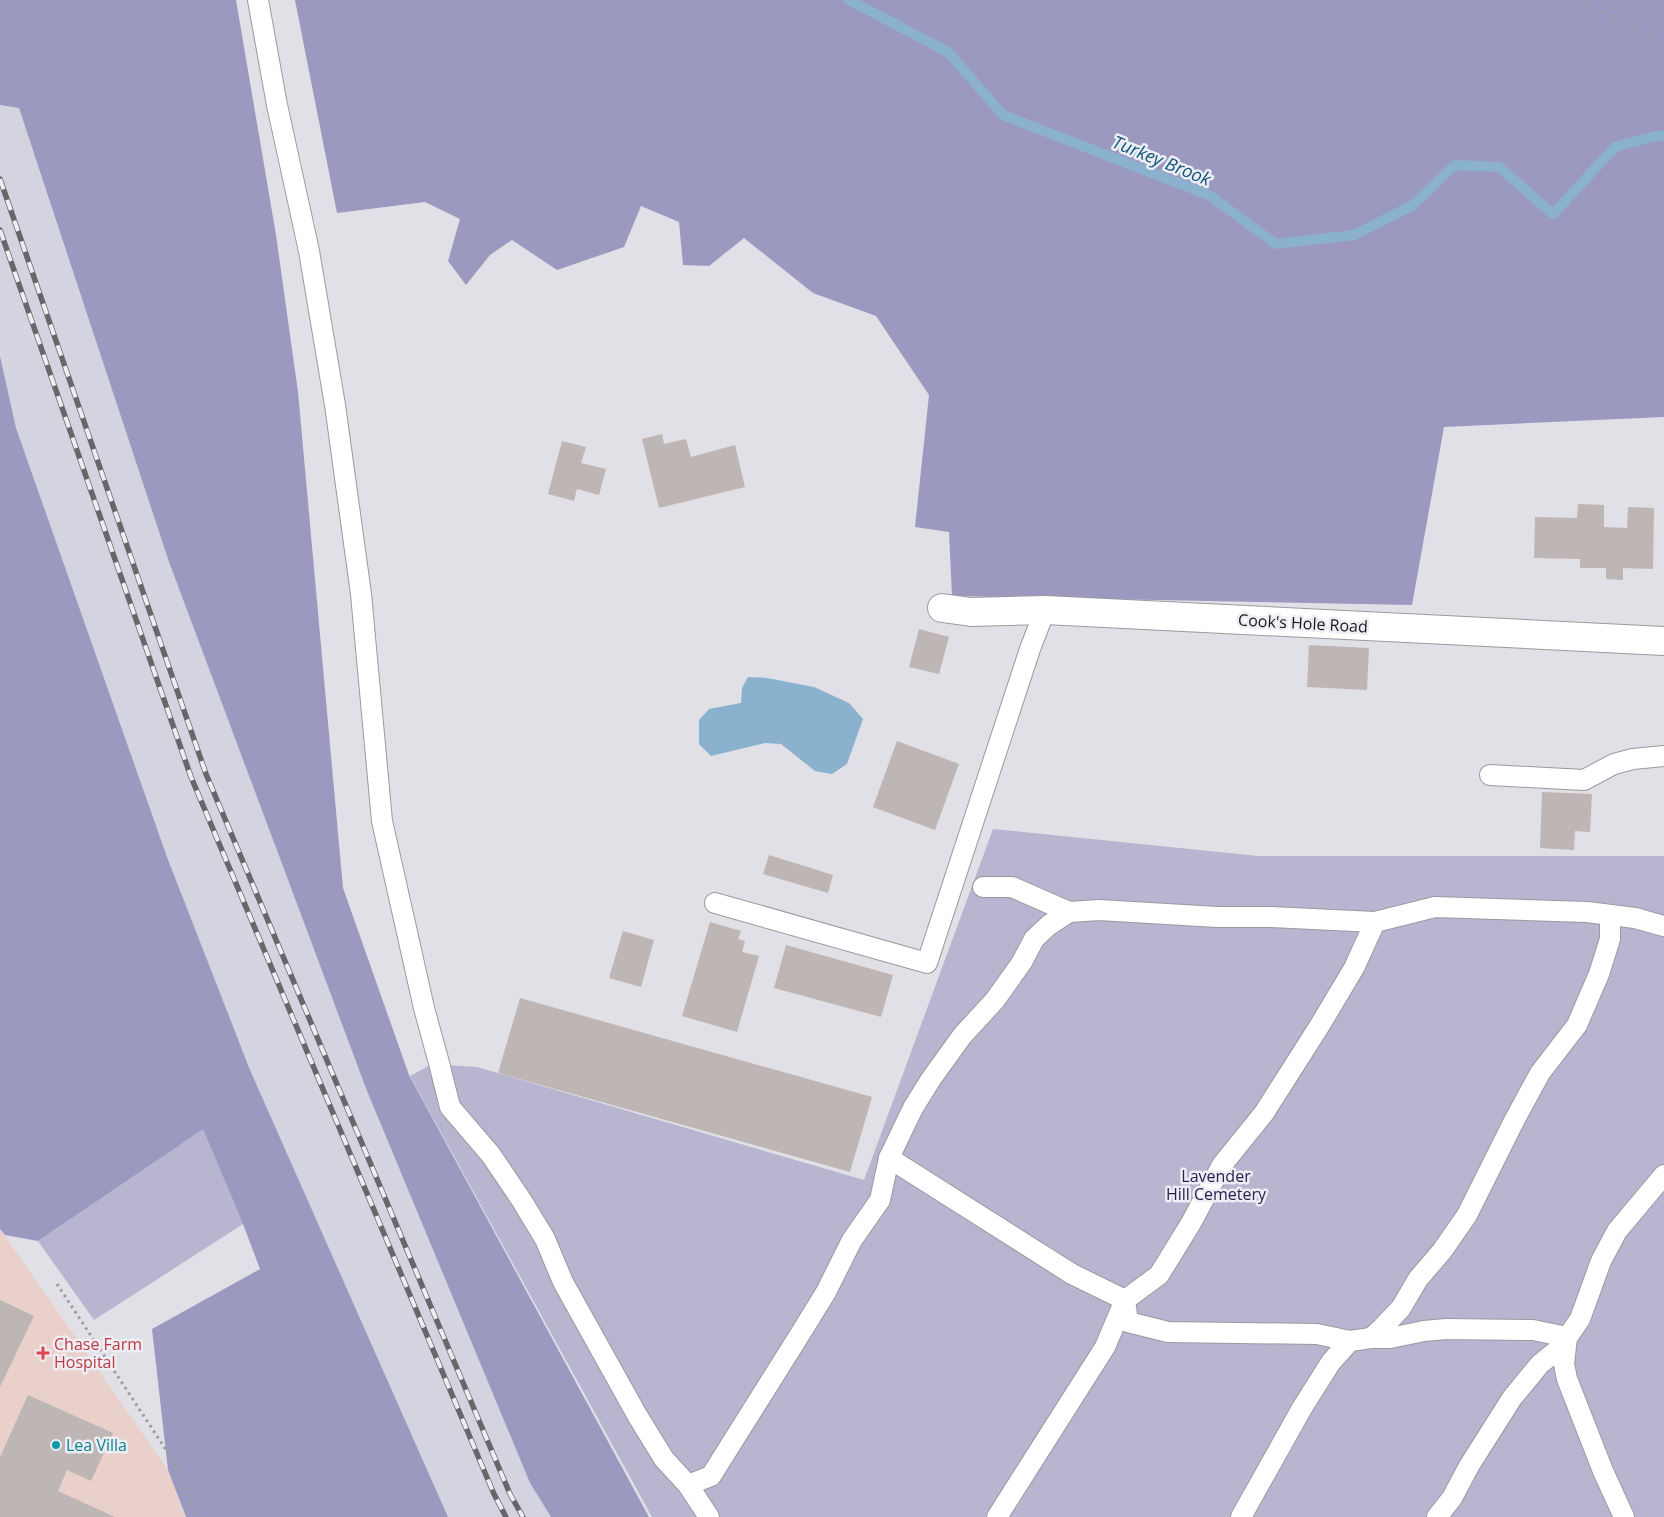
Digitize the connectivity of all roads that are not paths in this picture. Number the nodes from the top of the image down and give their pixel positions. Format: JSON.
{"nodes":[{"id":1,"x":258,"y":0,"type":"edge"},
{"id":2,"x":942,"y":608,"type":"dead end"},
{"id":3,"x":1045,"y":610,"type":"junction"},
{"id":4,"x":1664,"y":642,"type":"edge"},
{"id":5,"x":1664,"y":756,"type":"edge"},
{"id":6,"x":1490,"y":775,"type":"dead end"},
{"id":7,"x":983,"y":887,"type":"dead end"},
{"id":8,"x":715,"y":903,"type":"dead end"},
{"id":9,"x":1069,"y":912,"type":"junction"},
{"id":10,"x":1610,"y":915,"type":"junction"},
{"id":11,"x":1375,"y":922,"type":"junction"},
{"id":12,"x":1664,"y":926,"type":"edge"},
{"id":13,"x":889,"y":1158,"type":"junction"},
{"id":14,"x":1664,"y":1175,"type":"edge"},
{"id":15,"x":1125,"y":1300,"type":"junction"},
{"id":16,"x":1567,"y":1337,"type":"junction"},
{"id":17,"x":1371,"y":1338,"type":"junction"},
{"id":18,"x":1350,"y":1341,"type":"junction"},
{"id":19,"x":688,"y":1485,"type":"junction"},
{"id":20,"x":709,"y":1517,"type":"edge"},
{"id":21,"x":997,"y":1517,"type":"edge"},
{"id":22,"x":1241,"y":1517,"type":"edge"},
{"id":23,"x":1437,"y":1517,"type":"edge"},
{"id":24,"x":1624,"y":1517,"type":"edge"}],
"edges":[{"from":1,"to":19,"type":"lane"},
{"from":2,"to":3,"type":"street","name":"Cook's Hole Road"},
{"from":3,"to":4,"type":"street","name":"Cook's Hole Road"},
{"from":3,"to":8,"type":"lane"},
{"from":5,"to":6,"type":"lane"},
{"from":7,"to":9,"type":"lane"},
{"from":9,"to":11,"type":"lane"},
{"from":9,"to":13,"type":"lane"},
{"from":10,"to":11,"type":"lane"},
{"from":10,"to":12,"type":"lane"},
{"from":10,"to":17,"type":"lane"},
{"from":11,"to":15,"type":"lane"},
{"from":13,"to":15,"type":"lane"},
{"from":13,"to":19,"type":"lane"},
{"from":14,"to":16,"type":"lane"},
{"from":15,"to":18,"type":"lane"},
{"from":15,"to":21,"type":"lane"},
{"from":16,"to":17,"type":"lane"},
{"from":16,"to":23,"type":"lane"},
{"from":16,"to":24,"type":"lane"},
{"from":17,"to":18,"type":"lane"},
{"from":18,"to":22,"type":"lane"},
{"from":19,"to":20,"type":"lane"}]}
